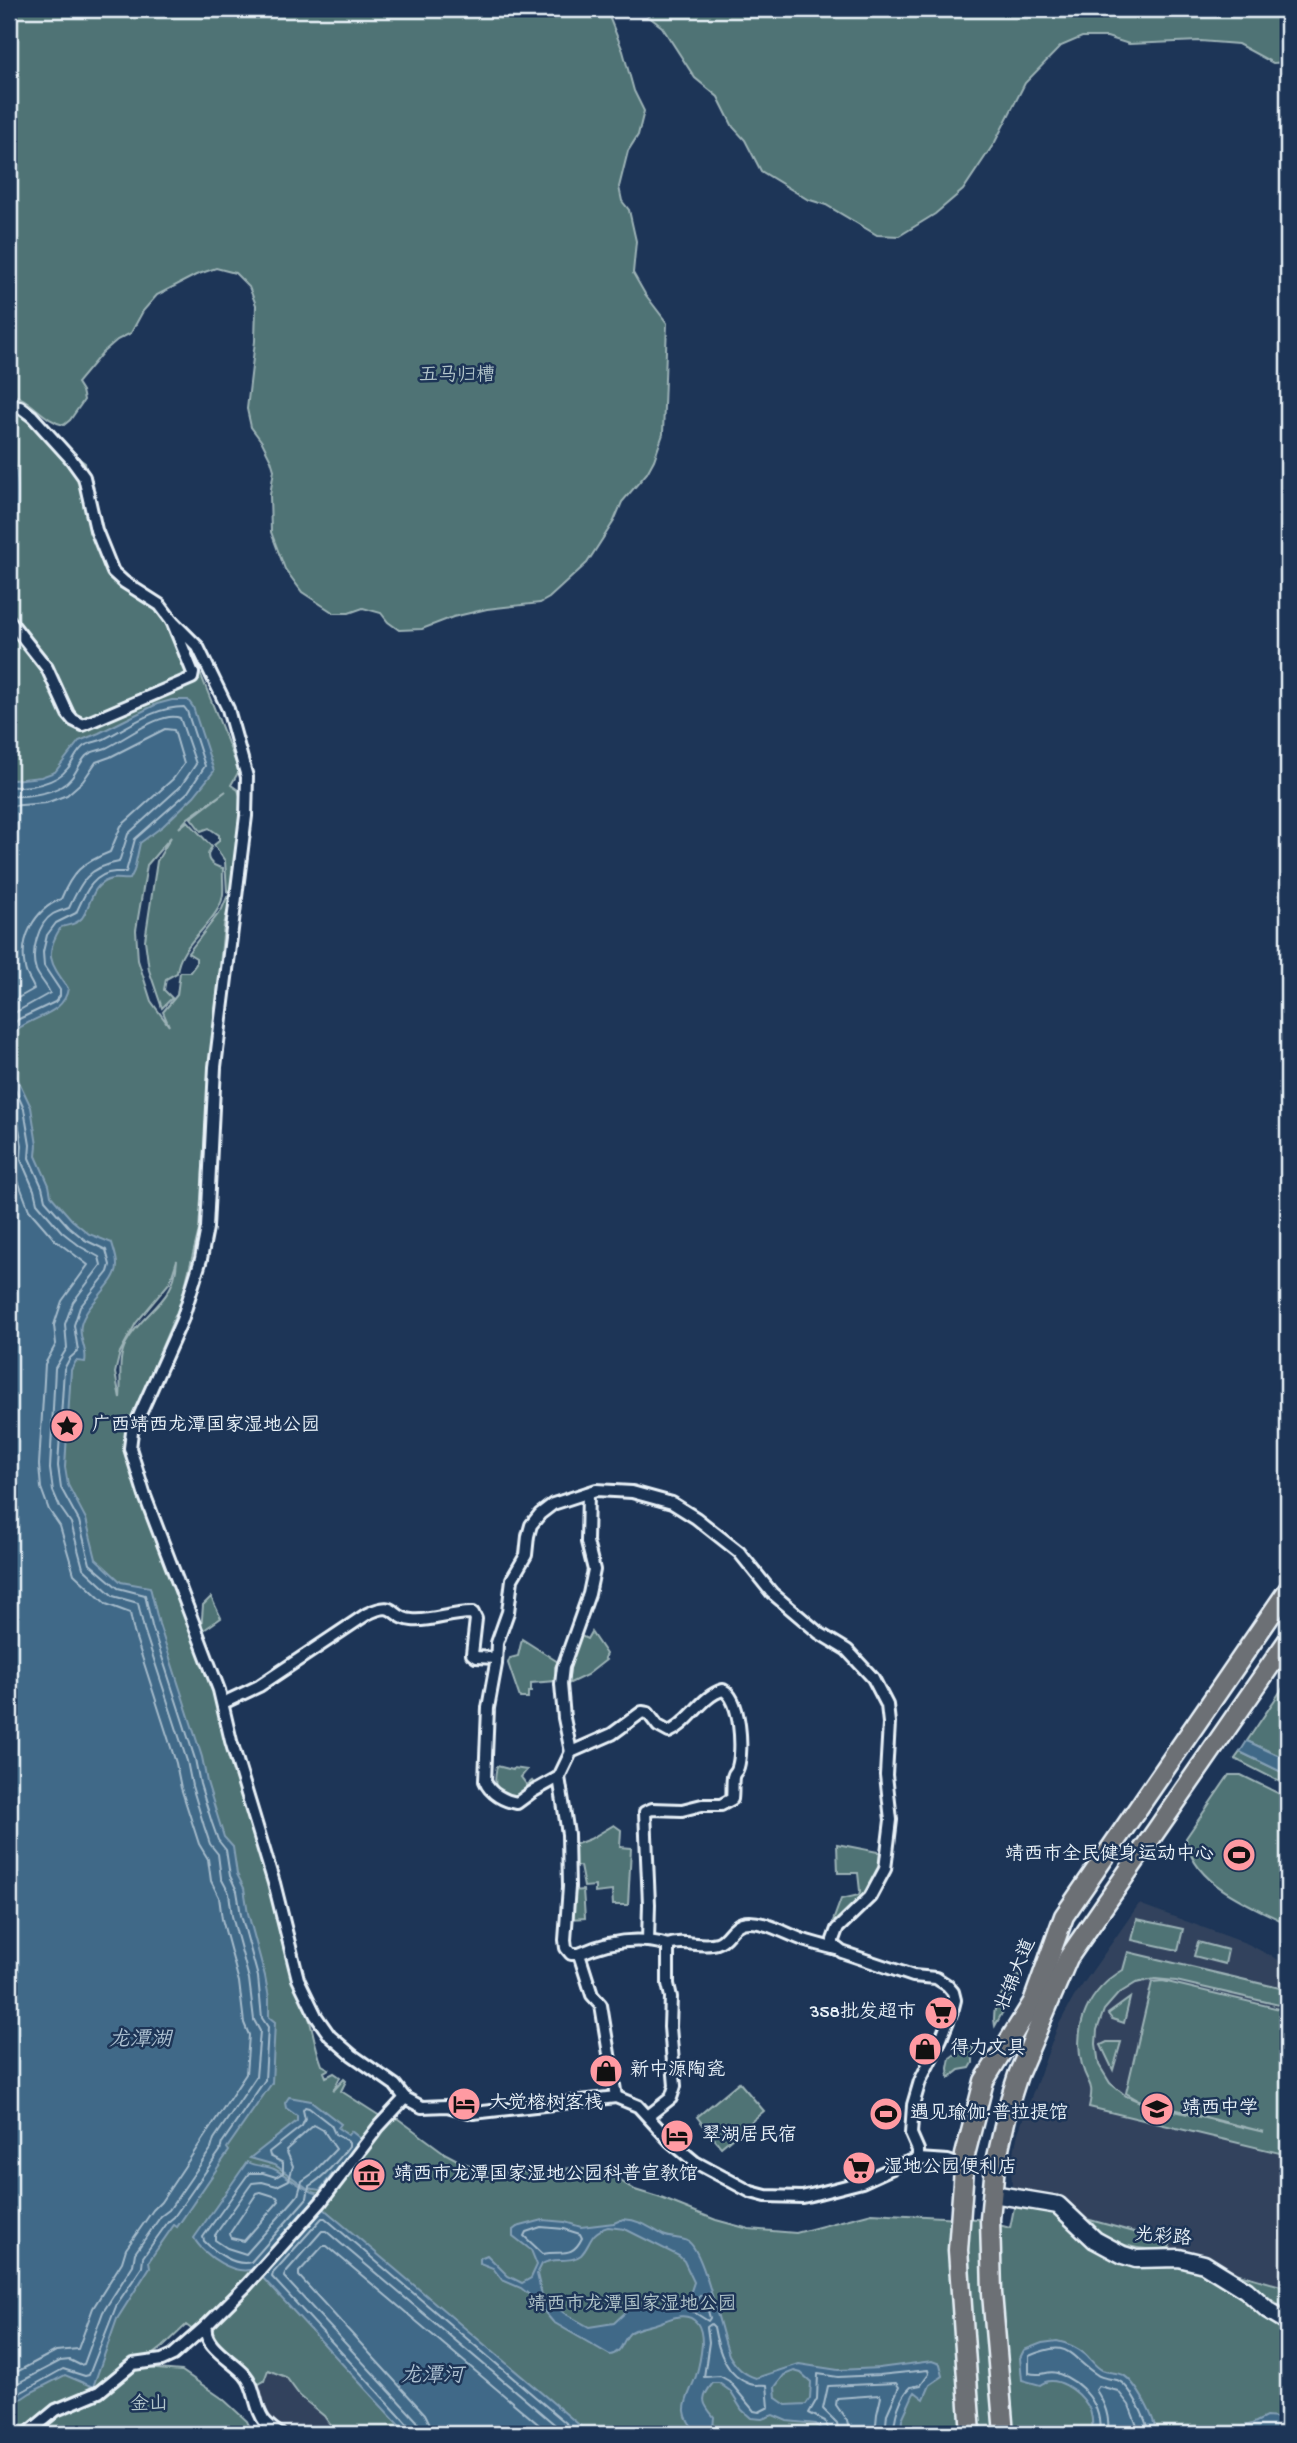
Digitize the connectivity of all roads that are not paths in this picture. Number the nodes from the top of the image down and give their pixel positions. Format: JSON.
{"nodes":[{"id":1,"x":9,"y":404,"type":"edge"},
{"id":2,"x":9,"y":620,"type":"edge"},
{"id":3,"x":172,"y":621,"type":"junction"},
{"id":4,"x":588,"y":1493,"type":"junction"},
{"id":5,"x":1288,"y":1590,"type":"edge"},
{"id":6,"x":1288,"y":1640,"type":"edge"},
{"id":7,"x":496,"y":1658,"type":"junction"},
{"id":8,"x":223,"y":1703,"type":"junction"},
{"id":9,"x":571,"y":1752,"type":"junction"},
{"id":10,"x":559,"y":1777,"type":"junction"},
{"id":11,"x":648,"y":1941,"type":"junction"},
{"id":12,"x":668,"y":1945,"type":"junction"},
{"id":13,"x":836,"y":1949,"type":"junction"},
{"id":14,"x":579,"y":1954,"type":"junction"},
{"id":15,"x":616,"y":2097,"type":"junction"},
{"id":16,"x":405,"y":2098,"type":"junction"},
{"id":17,"x":648,"y":2116,"type":"junction"},
{"id":18,"x":918,"y":2159,"type":"junction"},
{"id":19,"x":963,"y":2166,"type":"junction"},
{"id":20,"x":993,"y":2194,"type":"junction"},
{"id":21,"x":1288,"y":2322,"type":"edge"},
{"id":22,"x":206,"y":2326,"type":"junction"},
{"id":23,"x":27,"y":2434,"type":"edge"},
{"id":24,"x":280,"y":2434,"type":"edge"},
{"id":25,"x":971,"y":2434,"type":"edge"},
{"id":26,"x":1004,"y":2434,"type":"edge"}],
"edges":[{"from":1,"to":3,"type":"street"},
{"from":2,"to":3,"type":"street"},
{"from":3,"to":8,"type":"street"},
{"from":4,"to":7,"type":"street"},
{"from":4,"to":9,"type":"street"},
{"from":4,"to":13,"type":"street"},
{"from":5,"to":19,"type":"main road","name":"壮锦大道"},
{"from":6,"to":20,"type":"main road","name":"壮锦大道"},
{"from":7,"to":8,"type":"street"},
{"from":7,"to":10,"type":"street"},
{"from":8,"to":16,"type":"street"},
{"from":9,"to":10,"type":"street"},
{"from":9,"to":11,"type":"street"},
{"from":10,"to":14,"type":"street"},
{"from":11,"to":12,"type":"street"},
{"from":11,"to":14,"type":"street"},
{"from":12,"to":13,"type":"street"},
{"from":12,"to":17,"type":"street"},
{"from":13,"to":18,"type":"street"},
{"from":14,"to":15,"type":"street"},
{"from":15,"to":16,"type":"street"},
{"from":15,"to":17,"type":"street"},
{"from":16,"to":22,"type":"street"},
{"from":17,"to":18,"type":"street"},
{"from":18,"to":19,"type":"street"},
{"from":19,"to":25,"type":"main road","name":"壮锦大道"},
{"from":20,"to":21,"type":"street","name":"光彩路"},
{"from":20,"to":26,"type":"main road","name":"壮锦大道"},
{"from":22,"to":23,"type":"street"},
{"from":22,"to":24,"type":"street"}]}
